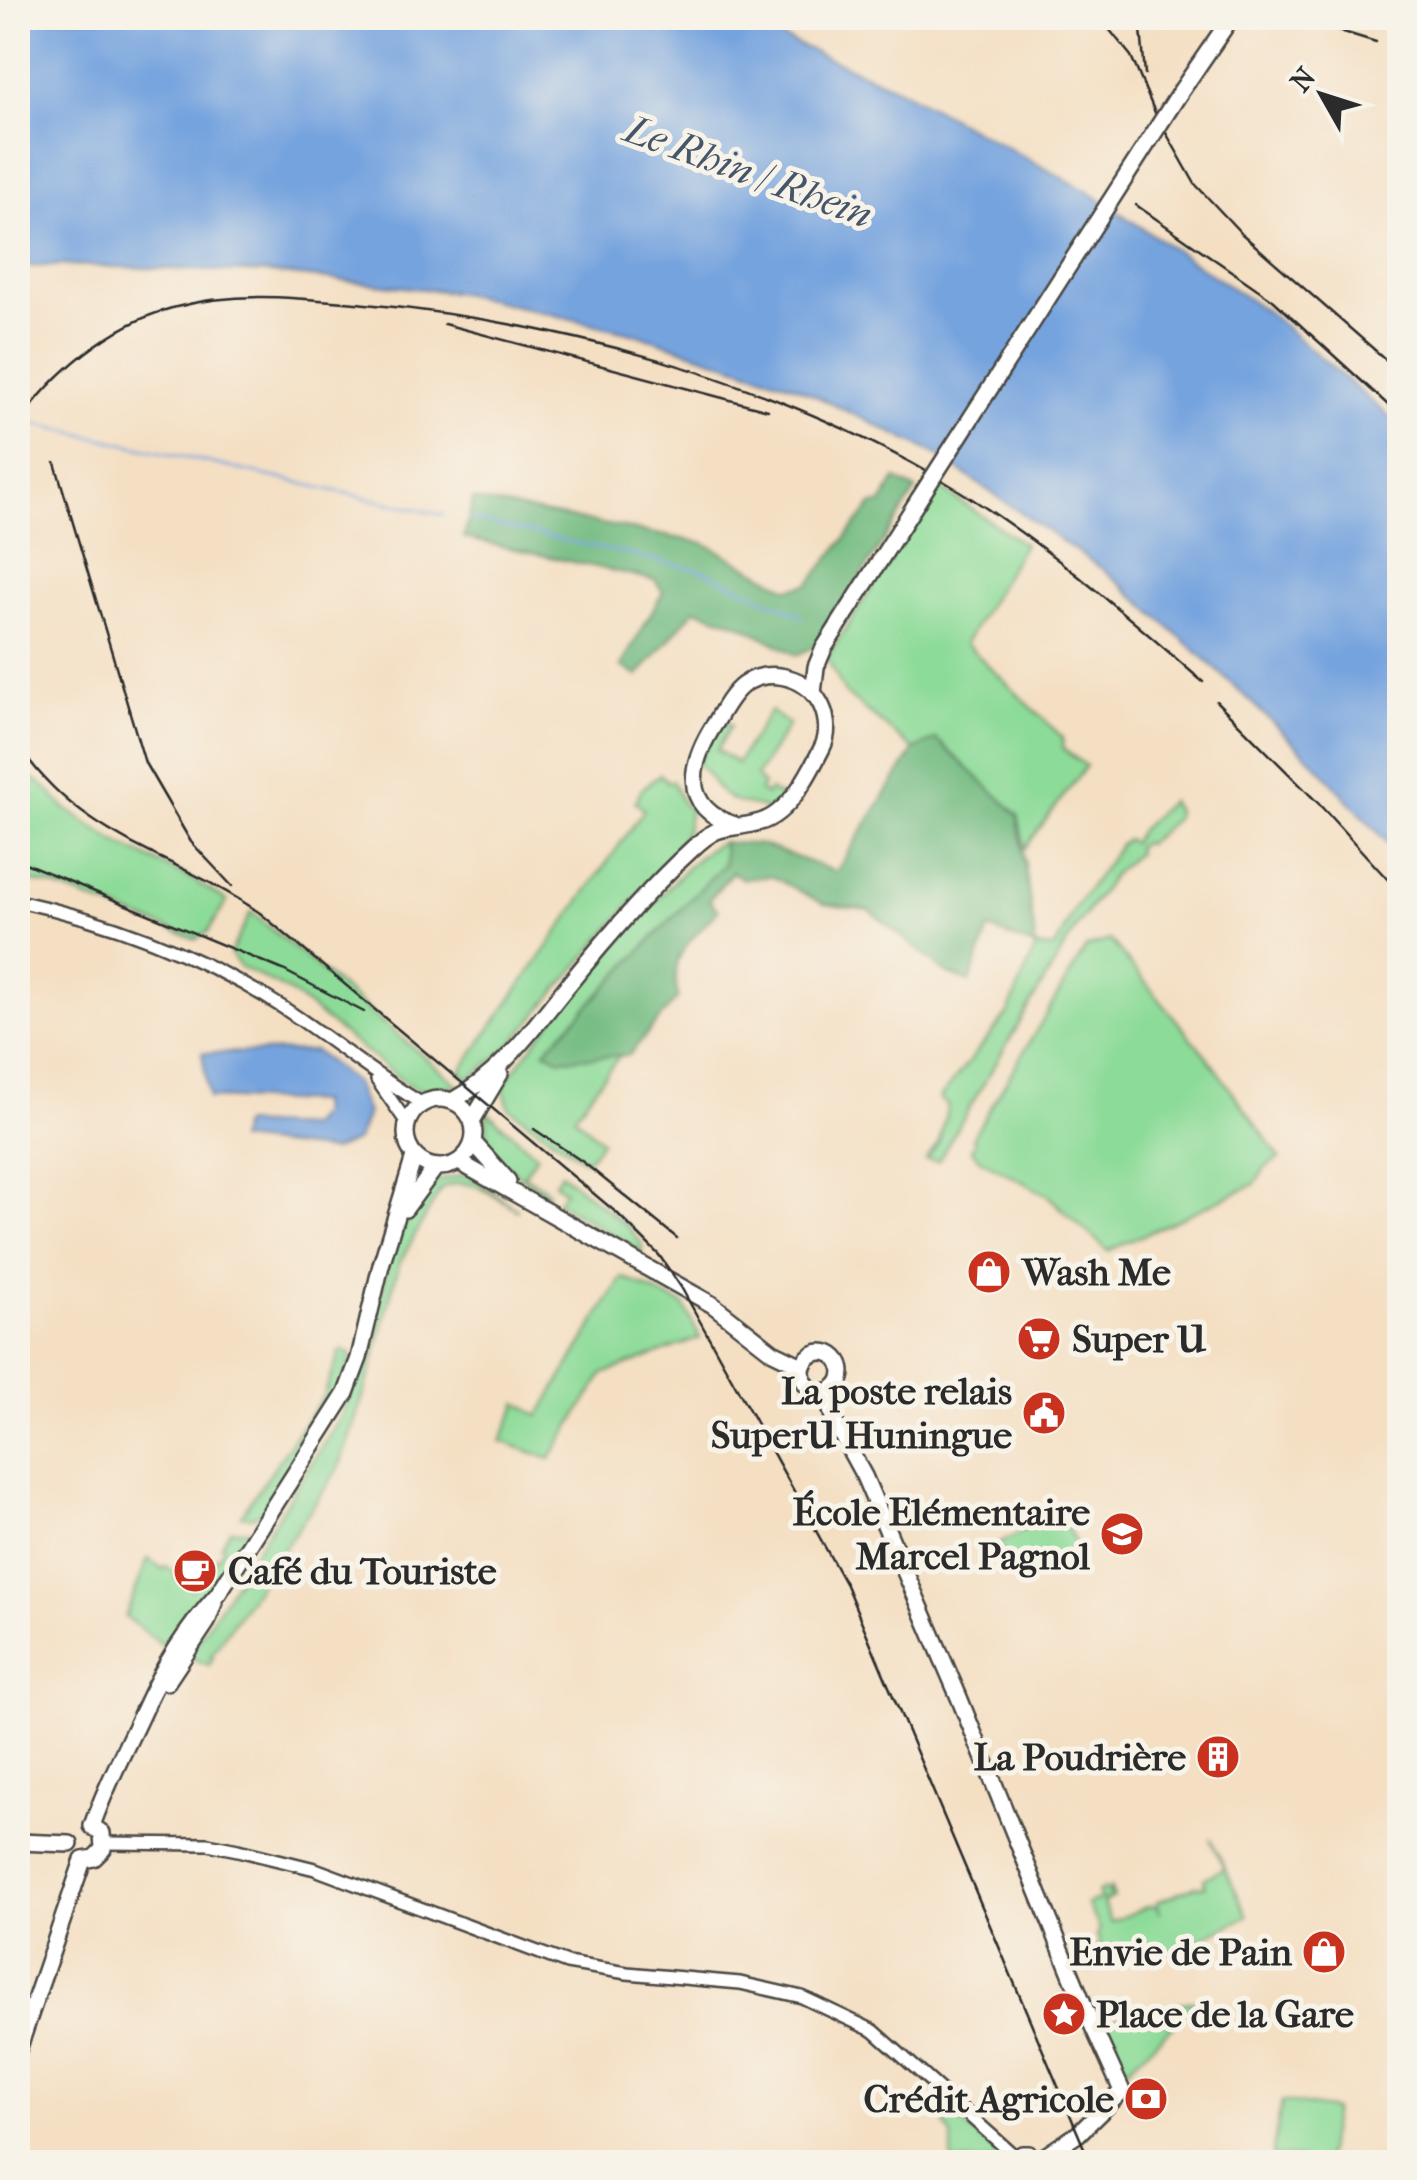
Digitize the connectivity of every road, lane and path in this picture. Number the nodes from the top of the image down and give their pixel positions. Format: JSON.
{"nodes":[{"id":1,"x":1231,"y":18,"type":"edge"},
{"id":2,"x":824,"y":648,"type":"junction"},
{"id":3,"x":788,"y":677,"type":"junction"},
{"id":4,"x":813,"y":693,"type":"junction"},
{"id":5,"x":702,"y":802,"type":"junction"},
{"id":6,"x":735,"y":825,"type":"junction"},
{"id":7,"x":689,"y":852,"type":"junction"},
{"id":8,"x":18,"y":901,"type":"edge"},
{"id":9,"x":513,"y":1054,"type":"junction"},
{"id":10,"x":368,"y":1069,"type":"junction"},
{"id":11,"x":452,"y":1101,"type":"junction"},
{"id":12,"x":423,"y":1104,"type":"junction"},
{"id":13,"x":472,"y":1121,"type":"junction"},
{"id":14,"x":407,"y":1123,"type":"junction"},
{"id":15,"x":473,"y":1142,"type":"junction"},
{"id":16,"x":414,"y":1157,"type":"junction"},
{"id":17,"x":459,"y":1162,"type":"junction"},
{"id":18,"x":435,"y":1168,"type":"junction"},
{"id":19,"x":538,"y":1206,"type":"junction"},
{"id":20,"x":394,"y":1225,"type":"junction"},
{"id":21,"x":802,"y":1366,"type":"junction"},
{"id":22,"x":826,"y":1392,"type":"junction"},
{"id":23,"x":92,"y":1826,"type":"junction"},
{"id":24,"x":18,"y":1842,"type":"edge"},
{"id":25,"x":105,"y":1843,"type":"junction"},
{"id":26,"x":70,"y":1844,"type":"junction"},
{"id":27,"x":83,"y":1860,"type":"junction"},
{"id":28,"x":18,"y":2050,"type":"edge"},
{"id":29,"x":1015,"y":2160,"type":"edge"},
{"id":30,"x":1040,"y":2161,"type":"edge"}],
"edges":[{"from":1,"to":2,"type":"main road","bridge":true},
{"from":2,"to":3,"type":"main road"},
{"from":2,"to":4,"type":"main road"},
{"from":3,"to":4,"type":"main road"},
{"from":3,"to":5,"type":"main road"},
{"from":4,"to":6,"type":"main road"},
{"from":5,"to":6,"type":"main road"},
{"from":5,"to":7,"type":"main road"},
{"from":6,"to":7,"type":"main road"},
{"from":7,"to":9,"type":"main road"},
{"from":8,"to":10,"type":"street"},
{"from":9,"to":11,"type":"main road"},
{"from":9,"to":13,"type":"main road"},
{"from":10,"to":12,"type":"street"},
{"from":10,"to":14,"type":"street"},
{"from":11,"to":12,"type":"main road"},
{"from":11,"to":13,"type":"main road"},
{"from":12,"to":14,"type":"main road"},
{"from":13,"to":15,"type":"main road"},
{"from":14,"to":16,"type":"main road"},
{"from":15,"to":17,"type":"main road"},
{"from":15,"to":19,"type":"main road"},
{"from":16,"to":18,"type":"main road"},
{"from":16,"to":20,"type":"main road"},
{"from":17,"to":18,"type":"main road"},
{"from":17,"to":19,"type":"main road"},
{"from":18,"to":20,"type":"main road"},
{"from":19,"to":21,"type":"main road"},
{"from":20,"to":23,"type":"main road"},
{"from":21,"to":22,"type":"main road"},
{"from":21,"to":22,"type":"main road"},
{"from":22,"to":30,"type":"main road"},
{"from":23,"to":25,"type":"main road"},
{"from":23,"to":26,"type":"main road"},
{"from":24,"to":26,"type":"main road"},
{"from":25,"to":27,"type":"main road"},
{"from":25,"to":29,"type":"street"},
{"from":26,"to":27,"type":"main road"},
{"from":27,"to":28,"type":"main road"},
{"from":29,"to":30,"type":"main road"}]}
